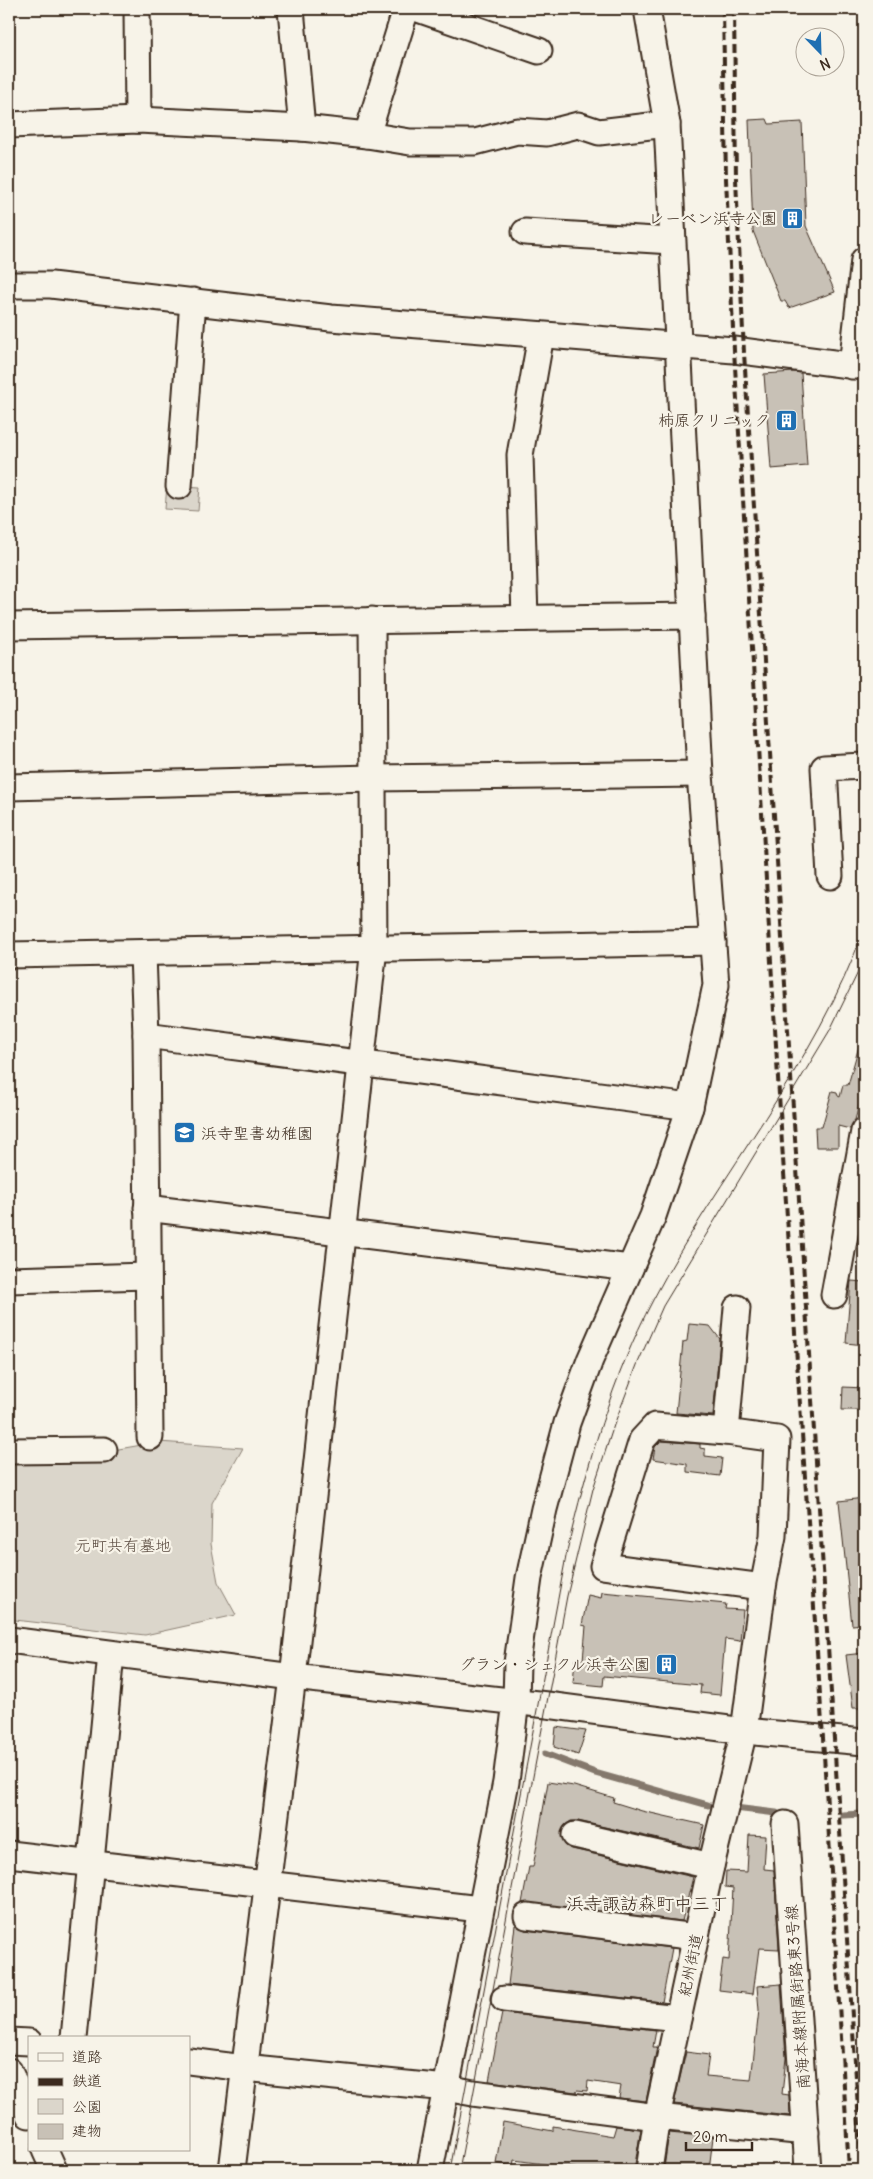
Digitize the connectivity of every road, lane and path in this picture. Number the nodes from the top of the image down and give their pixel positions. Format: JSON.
{"nodes":[{"id":1,"x":137,"y":9,"type":"edge"},
{"id":2,"x":291,"y":9,"type":"edge"},
{"id":3,"x":406,"y":9,"type":"edge"},
{"id":4,"x":418,"y":9,"type":"edge"},
{"id":5,"x":647,"y":9,"type":"edge"},
{"id":6,"x":539,"y":51,"type":"dead end"},
{"id":7,"x":138,"y":120,"type":"junction"},
{"id":8,"x":667,"y":124,"type":"junction"},
{"id":9,"x":9,"y":125,"type":"edge"},
{"id":10,"x":302,"y":128,"type":"junction"},
{"id":11,"x":367,"y":135,"type":"junction"},
{"id":12,"x":525,"y":232,"type":"dead end"},
{"id":13,"x":672,"y":241,"type":"junction"},
{"id":14,"x":864,"y":260,"type":"edge"},
{"id":15,"x":9,"y":285,"type":"edge"},
{"id":16,"x":193,"y":301,"type":"junction"},
{"id":17,"x":542,"y":335,"type":"junction"},
{"id":18,"x":677,"y":346,"type":"junction"},
{"id":19,"x":858,"y":366,"type":"edge"},
{"id":20,"x":179,"y":486,"type":"dead end"},
{"id":21,"x":692,"y":616,"type":"junction"},
{"id":22,"x":524,"y":618,"type":"junction"},
{"id":23,"x":372,"y":620,"type":"junction"},
{"id":24,"x":9,"y":626,"type":"edge"},
{"id":25,"x":864,"y":766,"type":"edge"},
{"id":26,"x":700,"y":774,"type":"junction"},
{"id":27,"x":373,"y":778,"type":"junction"},
{"id":28,"x":9,"y":787,"type":"edge"},
{"id":29,"x":830,"y":876,"type":"dead end"},
{"id":30,"x":713,"y":942,"type":"junction"},
{"id":31,"x":374,"y":948,"type":"junction"},
{"id":32,"x":143,"y":954,"type":"junction"},
{"id":33,"x":9,"y":955,"type":"edge"},
{"id":34,"x":146,"y":1035,"type":"junction"},
{"id":35,"x":361,"y":1065,"type":"junction"},
{"id":36,"x":690,"y":1106,"type":"junction"},
{"id":37,"x":864,"y":1131,"type":"edge"},
{"id":38,"x":147,"y":1208,"type":"junction"},
{"id":39,"x":343,"y":1231,"type":"junction"},
{"id":40,"x":630,"y":1268,"type":"junction"},
{"id":41,"x":147,"y":1276,"type":"junction"},
{"id":42,"x":9,"y":1280,"type":"edge"},
{"id":43,"x":834,"y":1295,"type":"dead end"},
{"id":44,"x":737,"y":1308,"type":"dead end"},
{"id":45,"x":726,"y":1432,"type":"junction"},
{"id":46,"x":150,"y":1437,"type":"dead end"},
{"id":47,"x":104,"y":1450,"type":"dead end"},
{"id":48,"x":9,"y":1451,"type":"edge"},
{"id":49,"x":763,"y":1587,"type":"junction"},
{"id":50,"x":9,"y":1640,"type":"edge"},
{"id":51,"x":111,"y":1654,"type":"junction"},
{"id":52,"x":293,"y":1677,"type":"junction"},
{"id":53,"x":516,"y":1701,"type":"junction"},
{"id":54,"x":744,"y":1732,"type":"junction"},
{"id":55,"x":864,"y":1742,"type":"edge"},
{"id":56,"x":785,"y":1824,"type":"dead end"},
{"id":57,"x":575,"y":1835,"type":"dead end"},
{"id":58,"x":9,"y":1854,"type":"edge"},
{"id":59,"x":90,"y":1863,"type":"junction"},
{"id":60,"x":711,"y":1866,"type":"junction"},
{"id":61,"x":267,"y":1884,"type":"junction"},
{"id":62,"x":480,"y":1909,"type":"junction"},
{"id":63,"x":527,"y":1916,"type":"dead end"},
{"id":64,"x":696,"y":1937,"type":"junction"},
{"id":65,"x":504,"y":1999,"type":"dead end"},
{"id":66,"x":678,"y":2018,"type":"junction"},
{"id":67,"x":74,"y":2036,"type":"edge"},
{"id":68,"x":9,"y":2041,"type":"edge"},
{"id":69,"x":28,"y":2042,"type":"edge"},
{"id":70,"x":190,"y":2061,"type":"edge"},
{"id":71,"x":244,"y":2068,"type":"junction"},
{"id":72,"x":9,"y":2072,"type":"edge"},
{"id":73,"x":447,"y":2088,"type":"junction"},
{"id":74,"x":28,"y":2113,"type":"edge"},
{"id":75,"x":657,"y":2117,"type":"junction"},
{"id":76,"x":806,"y":2132,"type":"junction"},
{"id":77,"x":46,"y":2152,"type":"edge"},
{"id":78,"x":54,"y":2170,"type":"edge"},
{"id":79,"x":232,"y":2170,"type":"edge"},
{"id":80,"x":430,"y":2170,"type":"edge"},
{"id":81,"x":649,"y":2170,"type":"edge"},
{"id":82,"x":808,"y":2170,"type":"edge"}],
"edges":[{"from":1,"to":7,"type":"street"},
{"from":2,"to":10,"type":"street"},
{"from":3,"to":11,"type":"street"},
{"from":4,"to":6,"type":"street"},
{"from":5,"to":8,"type":"street"},
{"from":7,"to":9,"type":"street"},
{"from":7,"to":10,"type":"street"},
{"from":8,"to":11,"type":"street"},
{"from":8,"to":13,"type":"street"},
{"from":10,"to":11,"type":"street"},
{"from":12,"to":13,"type":"street"},
{"from":13,"to":18,"type":"street"},
{"from":14,"to":19,"type":"street"},
{"from":15,"to":16,"type":"street"},
{"from":16,"to":17,"type":"street"},
{"from":16,"to":20,"type":"street"},
{"from":17,"to":18,"type":"street"},
{"from":17,"to":22,"type":"street"},
{"from":18,"to":19,"type":"street"},
{"from":18,"to":21,"type":"street"},
{"from":21,"to":22,"type":"street"},
{"from":21,"to":26,"type":"street"},
{"from":22,"to":23,"type":"street"},
{"from":23,"to":24,"type":"street"},
{"from":23,"to":27,"type":"street"},
{"from":25,"to":29,"type":"street"},
{"from":26,"to":27,"type":"street"},
{"from":26,"to":30,"type":"street"},
{"from":27,"to":28,"type":"street"},
{"from":27,"to":31,"type":"street"},
{"from":30,"to":31,"type":"street"},
{"from":30,"to":36,"type":"street"},
{"from":31,"to":32,"type":"street"},
{"from":31,"to":35,"type":"street"},
{"from":32,"to":33,"type":"street"},
{"from":32,"to":34,"type":"street"},
{"from":34,"to":35,"type":"street"},
{"from":34,"to":38,"type":"street"},
{"from":35,"to":36,"type":"street"},
{"from":35,"to":39,"type":"street"},
{"from":36,"to":40,"type":"street"},
{"from":37,"to":43,"type":"street"},
{"from":38,"to":39,"type":"street"},
{"from":38,"to":41,"type":"street"},
{"from":39,"to":40,"type":"street"},
{"from":39,"to":52,"type":"street"},
{"from":40,"to":53,"type":"street"},
{"from":41,"to":42,"type":"street"},
{"from":41,"to":46,"type":"street"},
{"from":44,"to":45,"type":"street"},
{"from":45,"to":49,"type":"street","name":"紀州街道"},
{"from":45,"to":49,"type":"street"},
{"from":47,"to":48,"type":"street"},
{"from":49,"to":54,"type":"street","name":"紀州街道"},
{"from":50,"to":51,"type":"street"},
{"from":51,"to":52,"type":"street"},
{"from":51,"to":59,"type":"street"},
{"from":52,"to":53,"type":"street"},
{"from":52,"to":61,"type":"street"},
{"from":53,"to":54,"type":"street"},
{"from":53,"to":62,"type":"street"},
{"from":54,"to":55,"type":"street"},
{"from":54,"to":60,"type":"street","name":"紀州街道"},
{"from":56,"to":76,"type":"street","name":"南海本線附属街路東3号線"},
{"from":57,"to":60,"type":"street"},
{"from":58,"to":59,"type":"street"},
{"from":59,"to":61,"type":"street"},
{"from":59,"to":67,"type":"street"},
{"from":60,"to":64,"type":"street","name":"紀州街道"},
{"from":61,"to":62,"type":"street"},
{"from":61,"to":71,"type":"street"},
{"from":62,"to":73,"type":"street"},
{"from":63,"to":64,"type":"street"},
{"from":64,"to":66,"type":"street","name":"紀州街道"},
{"from":65,"to":66,"type":"street"},
{"from":66,"to":75,"type":"street","name":"紀州街道"},
{"from":68,"to":69,"type":"street"},
{"from":70,"to":71,"type":"street"},
{"from":71,"to":73,"type":"street"},
{"from":71,"to":79,"type":"street"},
{"from":72,"to":74,"type":"street"},
{"from":73,"to":75,"type":"street"},
{"from":73,"to":80,"type":"street"},
{"from":75,"to":76,"type":"street"},
{"from":75,"to":81,"type":"street","name":"紀州街道"},
{"from":76,"to":82,"type":"street","name":"南海本線附属街路東3号線"},
{"from":77,"to":78,"type":"street"}]}
